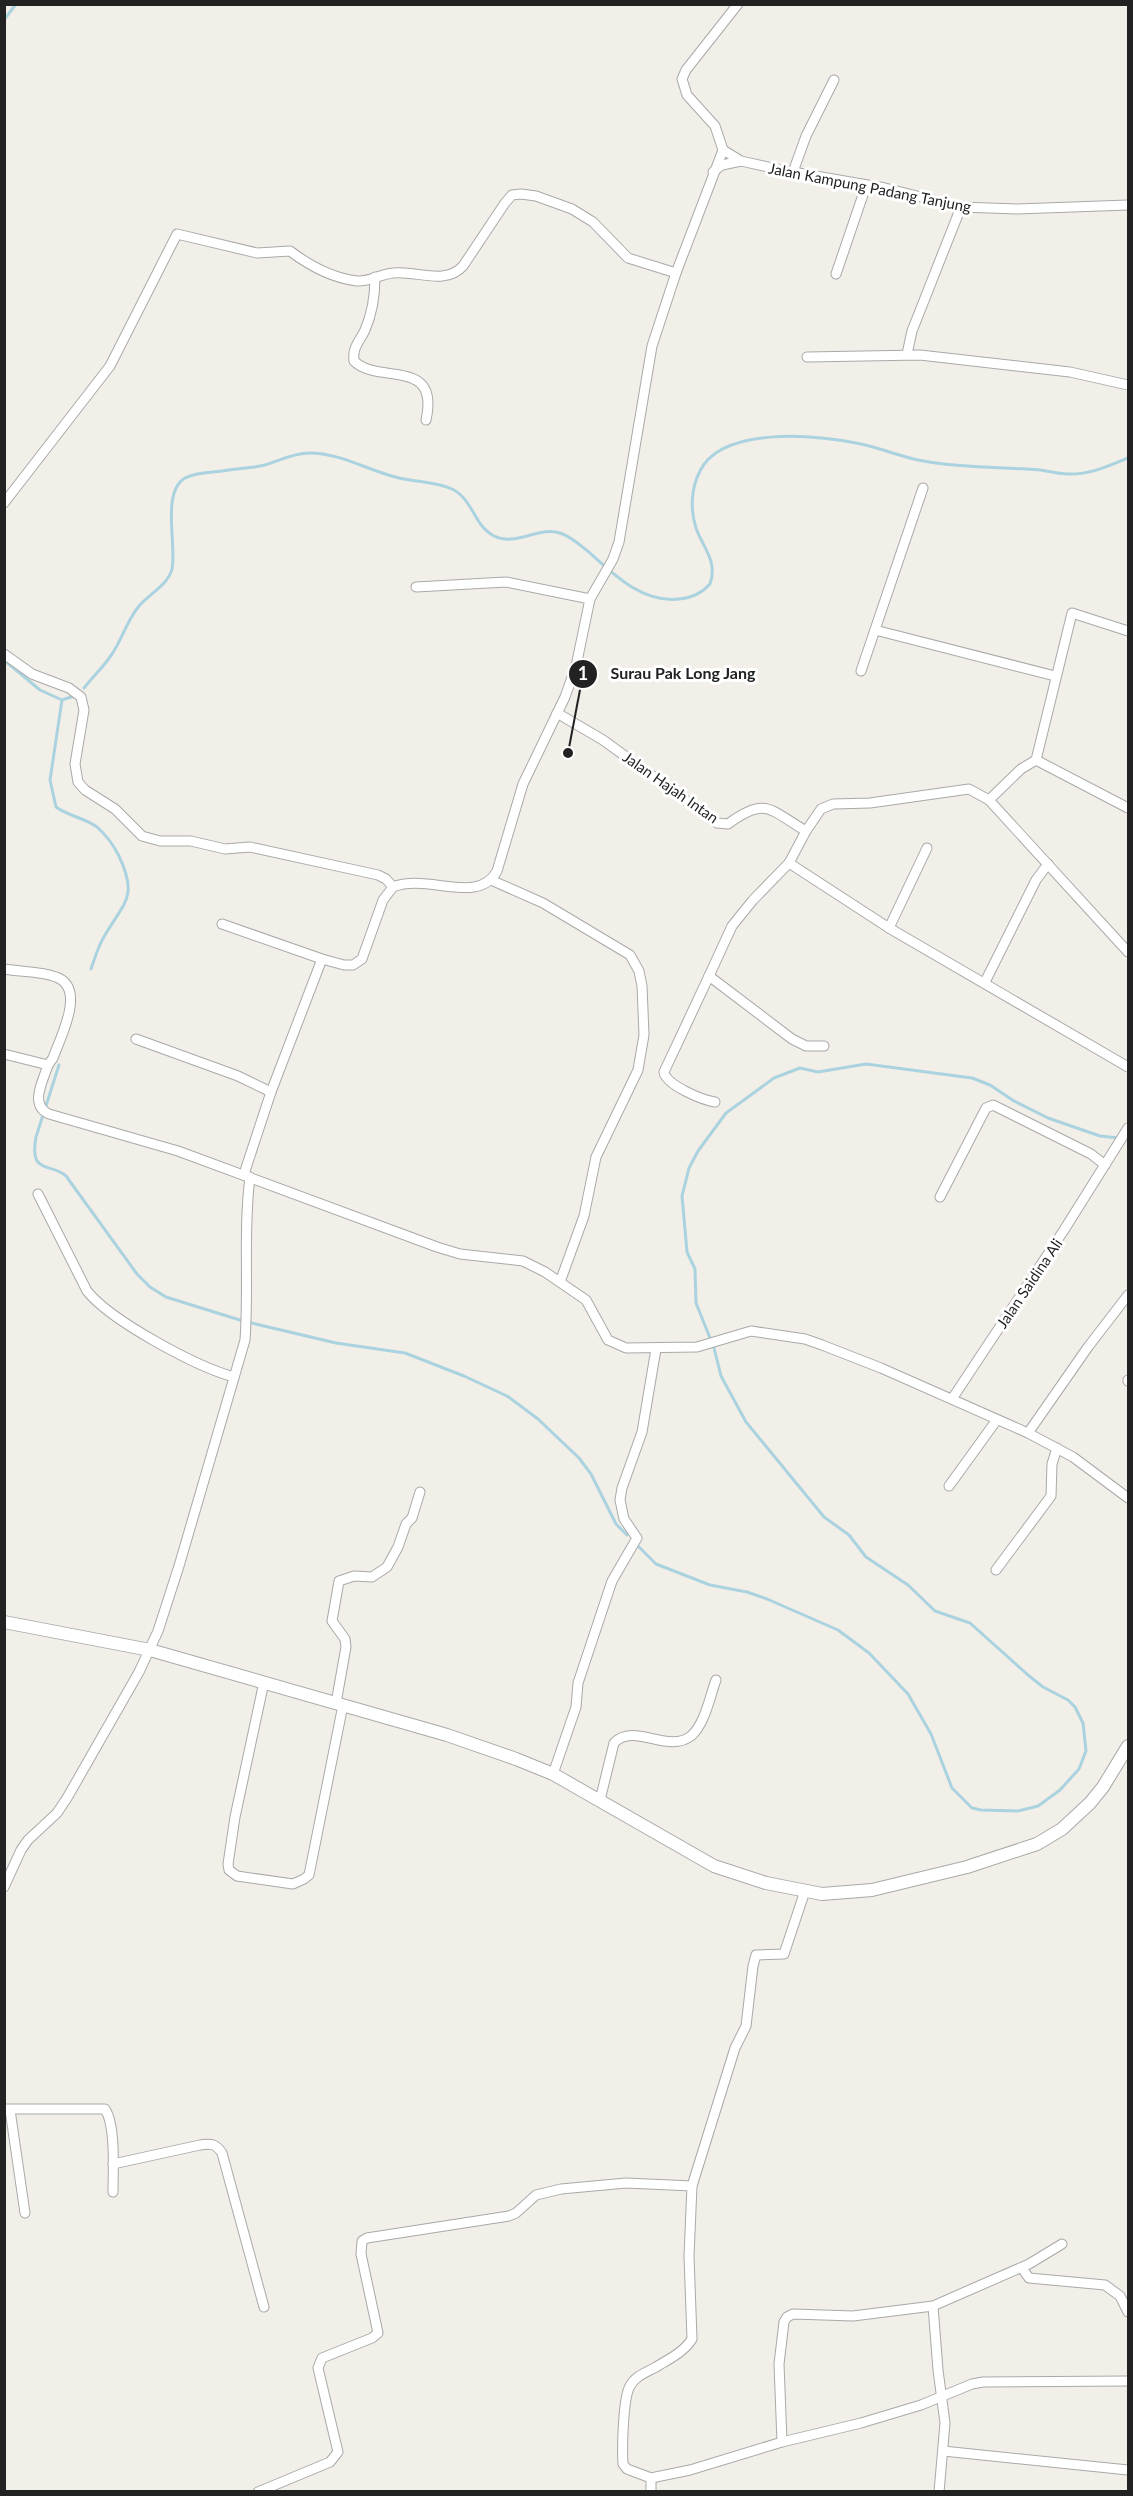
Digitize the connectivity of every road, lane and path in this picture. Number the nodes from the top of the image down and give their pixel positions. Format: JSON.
{"nodes":[{"id":1,"x":738,"y":4,"type":"edge"},
{"id":2,"x":834,"y":80,"type":"dead end"},
{"id":3,"x":723,"y":150,"type":"junction"},
{"id":4,"x":741,"y":160,"type":"junction"},
{"id":5,"x":713,"y":172,"type":"junction"},
{"id":6,"x":793,"y":172,"type":"junction"},
{"id":7,"x":866,"y":186,"type":"junction"},
{"id":8,"x":1128,"y":205,"type":"edge"},
{"id":9,"x":961,"y":207,"type":"junction"},
{"id":10,"x":676,"y":273,"type":"junction"},
{"id":11,"x":836,"y":274,"type":"dead end"},
{"id":12,"x":375,"y":277,"type":"junction"},
{"id":13,"x":907,"y":354,"type":"junction"},
{"id":14,"x":807,"y":357,"type":"dead end"},
{"id":15,"x":1128,"y":385,"type":"edge"},
{"id":16,"x":426,"y":420,"type":"dead end"},
{"id":17,"x":923,"y":488,"type":"dead end"},
{"id":18,"x":4,"y":503,"type":"edge"},
{"id":19,"x":416,"y":587,"type":"dead end"},
{"id":20,"x":590,"y":599,"type":"junction"},
{"id":21,"x":875,"y":630,"type":"junction"},
{"id":22,"x":1128,"y":632,"type":"edge"},
{"id":23,"x":4,"y":654,"type":"edge"},
{"id":24,"x":861,"y":671,"type":"dead end"},
{"id":25,"x":1055,"y":675,"type":"junction"},
{"id":26,"x":557,"y":713,"type":"junction"},
{"id":27,"x":1036,"y":760,"type":"junction"},
{"id":28,"x":989,"y":800,"type":"junction"},
{"id":29,"x":1128,"y":808,"type":"edge"},
{"id":30,"x":806,"y":831,"type":"junction"},
{"id":31,"x":927,"y":848,"type":"dead end"},
{"id":32,"x":789,"y":863,"type":"junction"},
{"id":33,"x":1048,"y":864,"type":"junction"},
{"id":34,"x":492,"y":880,"type":"junction"},
{"id":35,"x":393,"y":887,"type":"junction"},
{"id":36,"x":222,"y":924,"type":"dead end"},
{"id":37,"x":889,"y":928,"type":"junction"},
{"id":38,"x":1128,"y":952,"type":"edge"},
{"id":39,"x":322,"y":959,"type":"junction"},
{"id":40,"x":4,"y":969,"type":"edge"},
{"id":41,"x":709,"y":976,"type":"junction"},
{"id":42,"x":985,"y":982,"type":"junction"},
{"id":43,"x":136,"y":1039,"type":"dead end"},
{"id":44,"x":824,"y":1046,"type":"dead end"},
{"id":45,"x":4,"y":1054,"type":"edge"},
{"id":46,"x":48,"y":1065,"type":"junction"},
{"id":47,"x":1128,"y":1067,"type":"edge"},
{"id":48,"x":271,"y":1092,"type":"junction"},
{"id":49,"x":715,"y":1102,"type":"dead end"},
{"id":50,"x":1128,"y":1128,"type":"edge"},
{"id":51,"x":1106,"y":1165,"type":"junction"},
{"id":52,"x":247,"y":1175,"type":"junction"},
{"id":53,"x":38,"y":1194,"type":"dead end"},
{"id":54,"x":940,"y":1197,"type":"dead end"},
{"id":55,"x":560,"y":1282,"type":"junction"},
{"id":56,"x":1128,"y":1295,"type":"edge"},
{"id":57,"x":656,"y":1349,"type":"junction"},
{"id":58,"x":234,"y":1377,"type":"junction"},
{"id":59,"x":952,"y":1399,"type":"junction"},
{"id":60,"x":996,"y":1421,"type":"junction"},
{"id":61,"x":1028,"y":1434,"type":"junction"},
{"id":62,"x":1057,"y":1448,"type":"junction"},
{"id":63,"x":949,"y":1486,"type":"dead end"},
{"id":64,"x":420,"y":1492,"type":"dead end"},
{"id":65,"x":1128,"y":1498,"type":"edge"},
{"id":66,"x":996,"y":1570,"type":"dead end"},
{"id":67,"x":4,"y":1622,"type":"edge"},
{"id":68,"x":150,"y":1650,"type":"junction"},
{"id":69,"x":716,"y":1680,"type":"dead end"},
{"id":70,"x":264,"y":1682,"type":"junction"},
{"id":71,"x":339,"y":1704,"type":"junction"},
{"id":72,"x":1128,"y":1746,"type":"edge"},
{"id":73,"x":553,"y":1774,"type":"junction"},
{"id":74,"x":600,"y":1800,"type":"junction"},
{"id":75,"x":4,"y":1887,"type":"edge"},
{"id":76,"x":805,"y":1891,"type":"junction"},
{"id":77,"x":7,"y":2110,"type":"edge"},
{"id":78,"x":113,"y":2164,"type":"junction"},
{"id":79,"x":692,"y":2186,"type":"junction"},
{"id":80,"x":113,"y":2192,"type":"dead end"},
{"id":81,"x":25,"y":2213,"type":"dead end"},
{"id":82,"x":1062,"y":2244,"type":"dead end"},
{"id":83,"x":1022,"y":2268,"type":"junction"},
{"id":84,"x":933,"y":2306,"type":"junction"},
{"id":85,"x":264,"y":2307,"type":"dead end"},
{"id":86,"x":1128,"y":2312,"type":"edge"},
{"id":87,"x":1128,"y":2381,"type":"edge"},
{"id":88,"x":942,"y":2395,"type":"junction"},
{"id":89,"x":783,"y":2442,"type":"junction"},
{"id":90,"x":943,"y":2451,"type":"junction"},
{"id":91,"x":1128,"y":2470,"type":"edge"},
{"id":92,"x":651,"y":2478,"type":"junction"},
{"id":93,"x":258,"y":2492,"type":"edge"},
{"id":94,"x":651,"y":2492,"type":"edge"},
{"id":95,"x":939,"y":2492,"type":"edge"}],
"edges":[{"from":1,"to":3,"type":"street"},
{"from":2,"to":6,"type":"street"},
{"from":3,"to":4,"type":"street","name":"Jalan Kampung Padang Tanjung"},
{"from":3,"to":5,"type":"street"},
{"from":4,"to":5,"type":"street"},
{"from":4,"to":6,"type":"street","name":"Jalan Kampung Padang Tanjung"},
{"from":5,"to":10,"type":"street"},
{"from":6,"to":7,"type":"street","name":"Jalan Kampung Padang Tanjung"},
{"from":7,"to":9,"type":"street","name":"Jalan Kampung Padang Tanjung"},
{"from":7,"to":11,"type":"street"},
{"from":8,"to":9,"type":"street","name":"Jalan Kampung Padang Tanjung"},
{"from":9,"to":13,"type":"street"},
{"from":10,"to":12,"type":"street"},
{"from":10,"to":20,"type":"street"},
{"from":12,"to":16,"type":"street"},
{"from":12,"to":18,"type":"street"},
{"from":13,"to":14,"type":"street"},
{"from":13,"to":15,"type":"street"},
{"from":17,"to":21,"type":"street"},
{"from":19,"to":20,"type":"street"},
{"from":20,"to":26,"type":"street"},
{"from":21,"to":24,"type":"street"},
{"from":21,"to":25,"type":"street"},
{"from":22,"to":25,"type":"street"},
{"from":23,"to":35,"type":"street"},
{"from":25,"to":27,"type":"street"},
{"from":26,"to":30,"type":"street","name":"Jalan Hajah Intan"},
{"from":26,"to":34,"type":"street"},
{"from":27,"to":28,"type":"street"},
{"from":27,"to":29,"type":"street"},
{"from":28,"to":30,"type":"street"},
{"from":28,"to":33,"type":"street"},
{"from":30,"to":32,"type":"street"},
{"from":31,"to":37,"type":"street"},
{"from":32,"to":37,"type":"street"},
{"from":32,"to":41,"type":"street"},
{"from":33,"to":38,"type":"street"},
{"from":33,"to":42,"type":"street"},
{"from":34,"to":35,"type":"street"},
{"from":34,"to":55,"type":"street"},
{"from":35,"to":39,"type":"street"},
{"from":36,"to":39,"type":"street"},
{"from":37,"to":42,"type":"street"},
{"from":39,"to":48,"type":"street"},
{"from":40,"to":46,"type":"street"},
{"from":41,"to":44,"type":"street"},
{"from":41,"to":49,"type":"street"},
{"from":42,"to":47,"type":"street"},
{"from":43,"to":48,"type":"street"},
{"from":45,"to":46,"type":"street"},
{"from":46,"to":52,"type":"street"},
{"from":48,"to":52,"type":"street"},
{"from":50,"to":51,"type":"street","name":"Jalan Saidina Ali"},
{"from":51,"to":54,"type":"street"},
{"from":51,"to":59,"type":"street","name":"Jalan Saidina Ali"},
{"from":52,"to":55,"type":"street"},
{"from":52,"to":58,"type":"street"},
{"from":53,"to":58,"type":"street"},
{"from":55,"to":57,"type":"street"},
{"from":56,"to":61,"type":"street"},
{"from":57,"to":59,"type":"street"},
{"from":57,"to":73,"type":"street"},
{"from":58,"to":68,"type":"street"},
{"from":59,"to":60,"type":"street"},
{"from":60,"to":61,"type":"street"},
{"from":60,"to":63,"type":"street"},
{"from":61,"to":62,"type":"street"},
{"from":62,"to":65,"type":"street"},
{"from":62,"to":66,"type":"street"},
{"from":64,"to":71,"type":"street"},
{"from":67,"to":68,"type":"street"},
{"from":68,"to":70,"type":"street"},
{"from":68,"to":75,"type":"street"},
{"from":69,"to":74,"type":"street"},
{"from":70,"to":71,"type":"street"},
{"from":70,"to":71,"type":"street"},
{"from":71,"to":73,"type":"street"},
{"from":72,"to":76,"type":"street"},
{"from":73,"to":74,"type":"street"},
{"from":74,"to":76,"type":"street"},
{"from":76,"to":79,"type":"street"},
{"from":77,"to":78,"type":"street"},
{"from":77,"to":81,"type":"street"},
{"from":78,"to":80,"type":"street"},
{"from":78,"to":85,"type":"street"},
{"from":79,"to":92,"type":"street"},
{"from":79,"to":93,"type":"street"},
{"from":82,"to":83,"type":"street"},
{"from":83,"to":84,"type":"street"},
{"from":83,"to":86,"type":"street"},
{"from":84,"to":88,"type":"street"},
{"from":84,"to":89,"type":"street"},
{"from":87,"to":88,"type":"street"},
{"from":88,"to":89,"type":"street"},
{"from":88,"to":90,"type":"street"},
{"from":89,"to":92,"type":"street"},
{"from":90,"to":91,"type":"street"},
{"from":90,"to":95,"type":"street"},
{"from":92,"to":94,"type":"street"}]}
